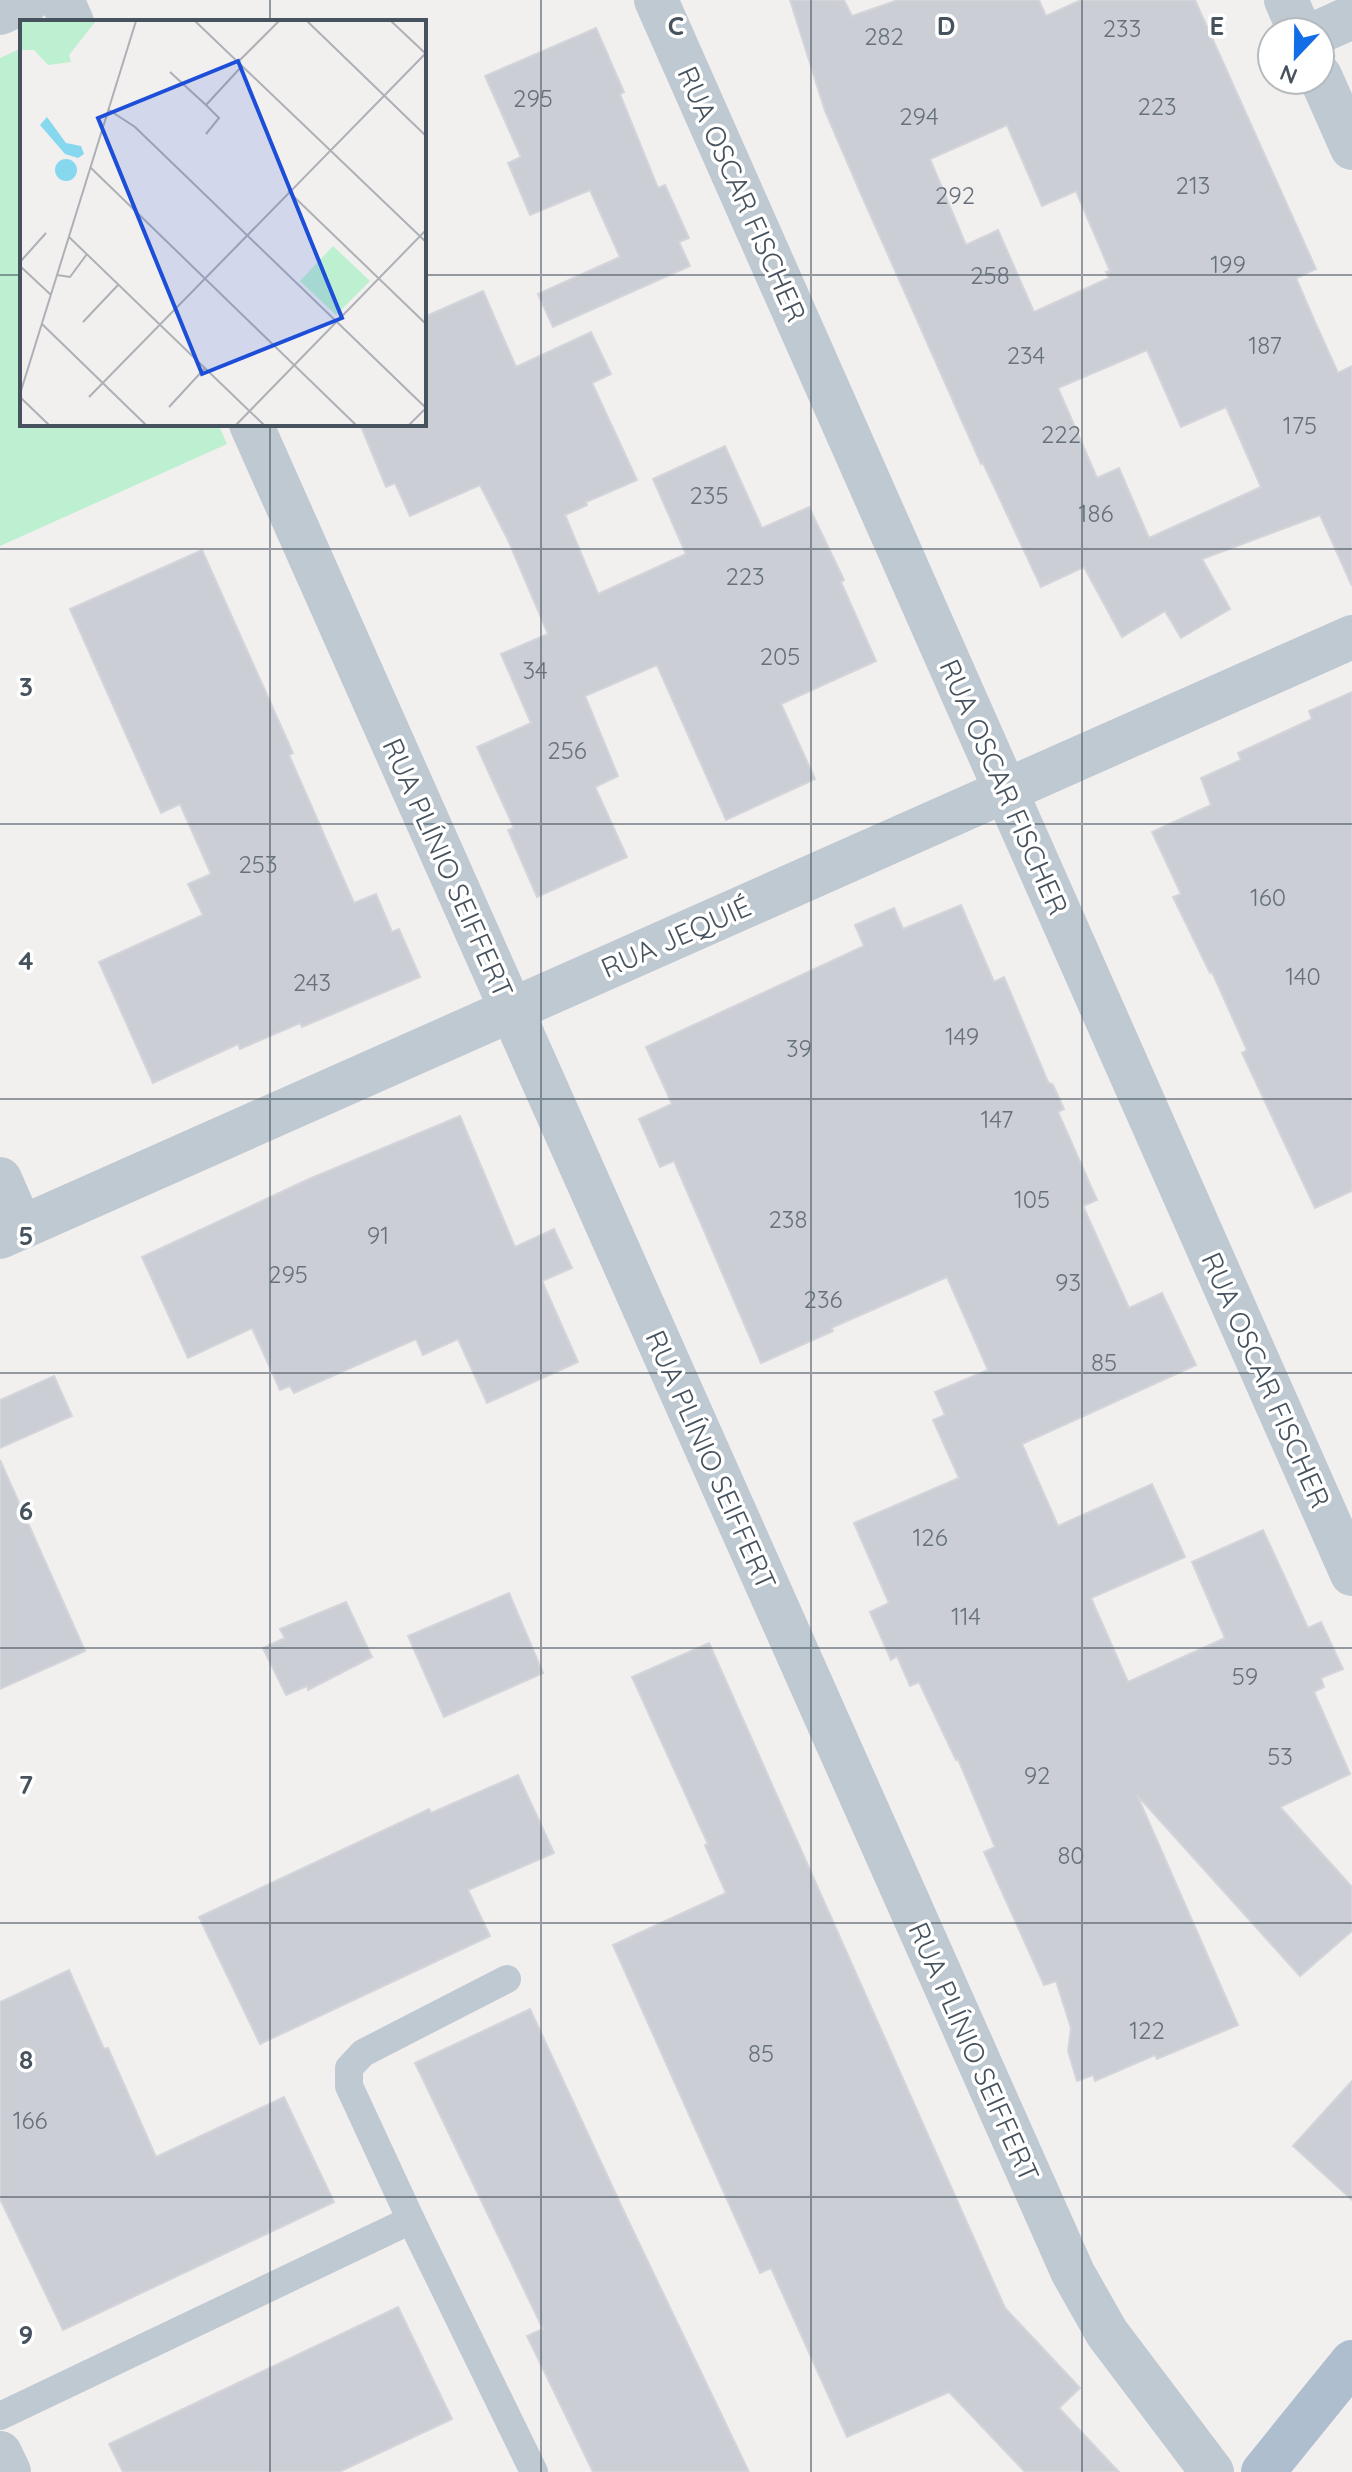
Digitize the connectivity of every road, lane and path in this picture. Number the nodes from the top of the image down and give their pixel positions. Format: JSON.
{"nodes":[{"id":1,"x":29,"y":0,"type":"edge"},
{"id":2,"x":62,"y":0,"type":"edge"},
{"id":3,"x":656,"y":0,"type":"edge"},
{"id":4,"x":0,"y":13,"type":"edge"},
{"id":5,"x":71,"y":20,"type":"edge"},
{"id":6,"x":1329,"y":96,"type":"edge"},
{"id":7,"x":1352,"y":148,"type":"edge"},
{"id":8,"x":252,"y":426,"type":"edge"},
{"id":9,"x":1352,"y":637,"type":"edge"},
{"id":10,"x":1006,"y":791,"type":"junction"},
{"id":11,"x":511,"y":1010,"type":"junction"},
{"id":12,"x":0,"y":1179,"type":"edge"},
{"id":13,"x":11,"y":1232,"type":"edge"},
{"id":14,"x":1352,"y":1574,"type":"edge"},
{"id":15,"x":507,"y":1979,"type":"dead end"},
{"id":16,"x":411,"y":2220,"type":"junction"},
{"id":17,"x":1352,"y":2362,"type":"edge"},
{"id":18,"x":0,"y":2416,"type":"edge"},
{"id":19,"x":534,"y":2472,"type":"edge"},
{"id":20,"x":1212,"y":2472,"type":"edge"},
{"id":21,"x":1263,"y":2472,"type":"edge"}],
"edges":[{"from":1,"to":4,"type":"street"},
{"from":2,"to":5,"type":"street"},
{"from":3,"to":10,"type":"street","name":"RUA OSCAR FISCHER"},
{"from":6,"to":7,"type":"street"},
{"from":8,"to":11,"type":"street","name":"RUA PLÍNIO SEIFFERT"},
{"from":9,"to":10,"type":"street","name":"RUA JEQUIÉ"},
{"from":10,"to":11,"type":"street","name":"RUA JEQUIÉ"},
{"from":10,"to":14,"type":"street","name":"RUA OSCAR FISCHER"},
{"from":11,"to":13,"type":"street","name":"RUA JEQUIÉ"},
{"from":11,"to":20,"type":"street","name":"RUA PLÍNIO SEIFFERT"},
{"from":12,"to":13,"type":"street"},
{"from":15,"to":16,"type":"lane"},
{"from":16,"to":18,"type":"lane"},
{"from":16,"to":19,"type":"lane"},
{"from":17,"to":21,"type":"main road"}]}
